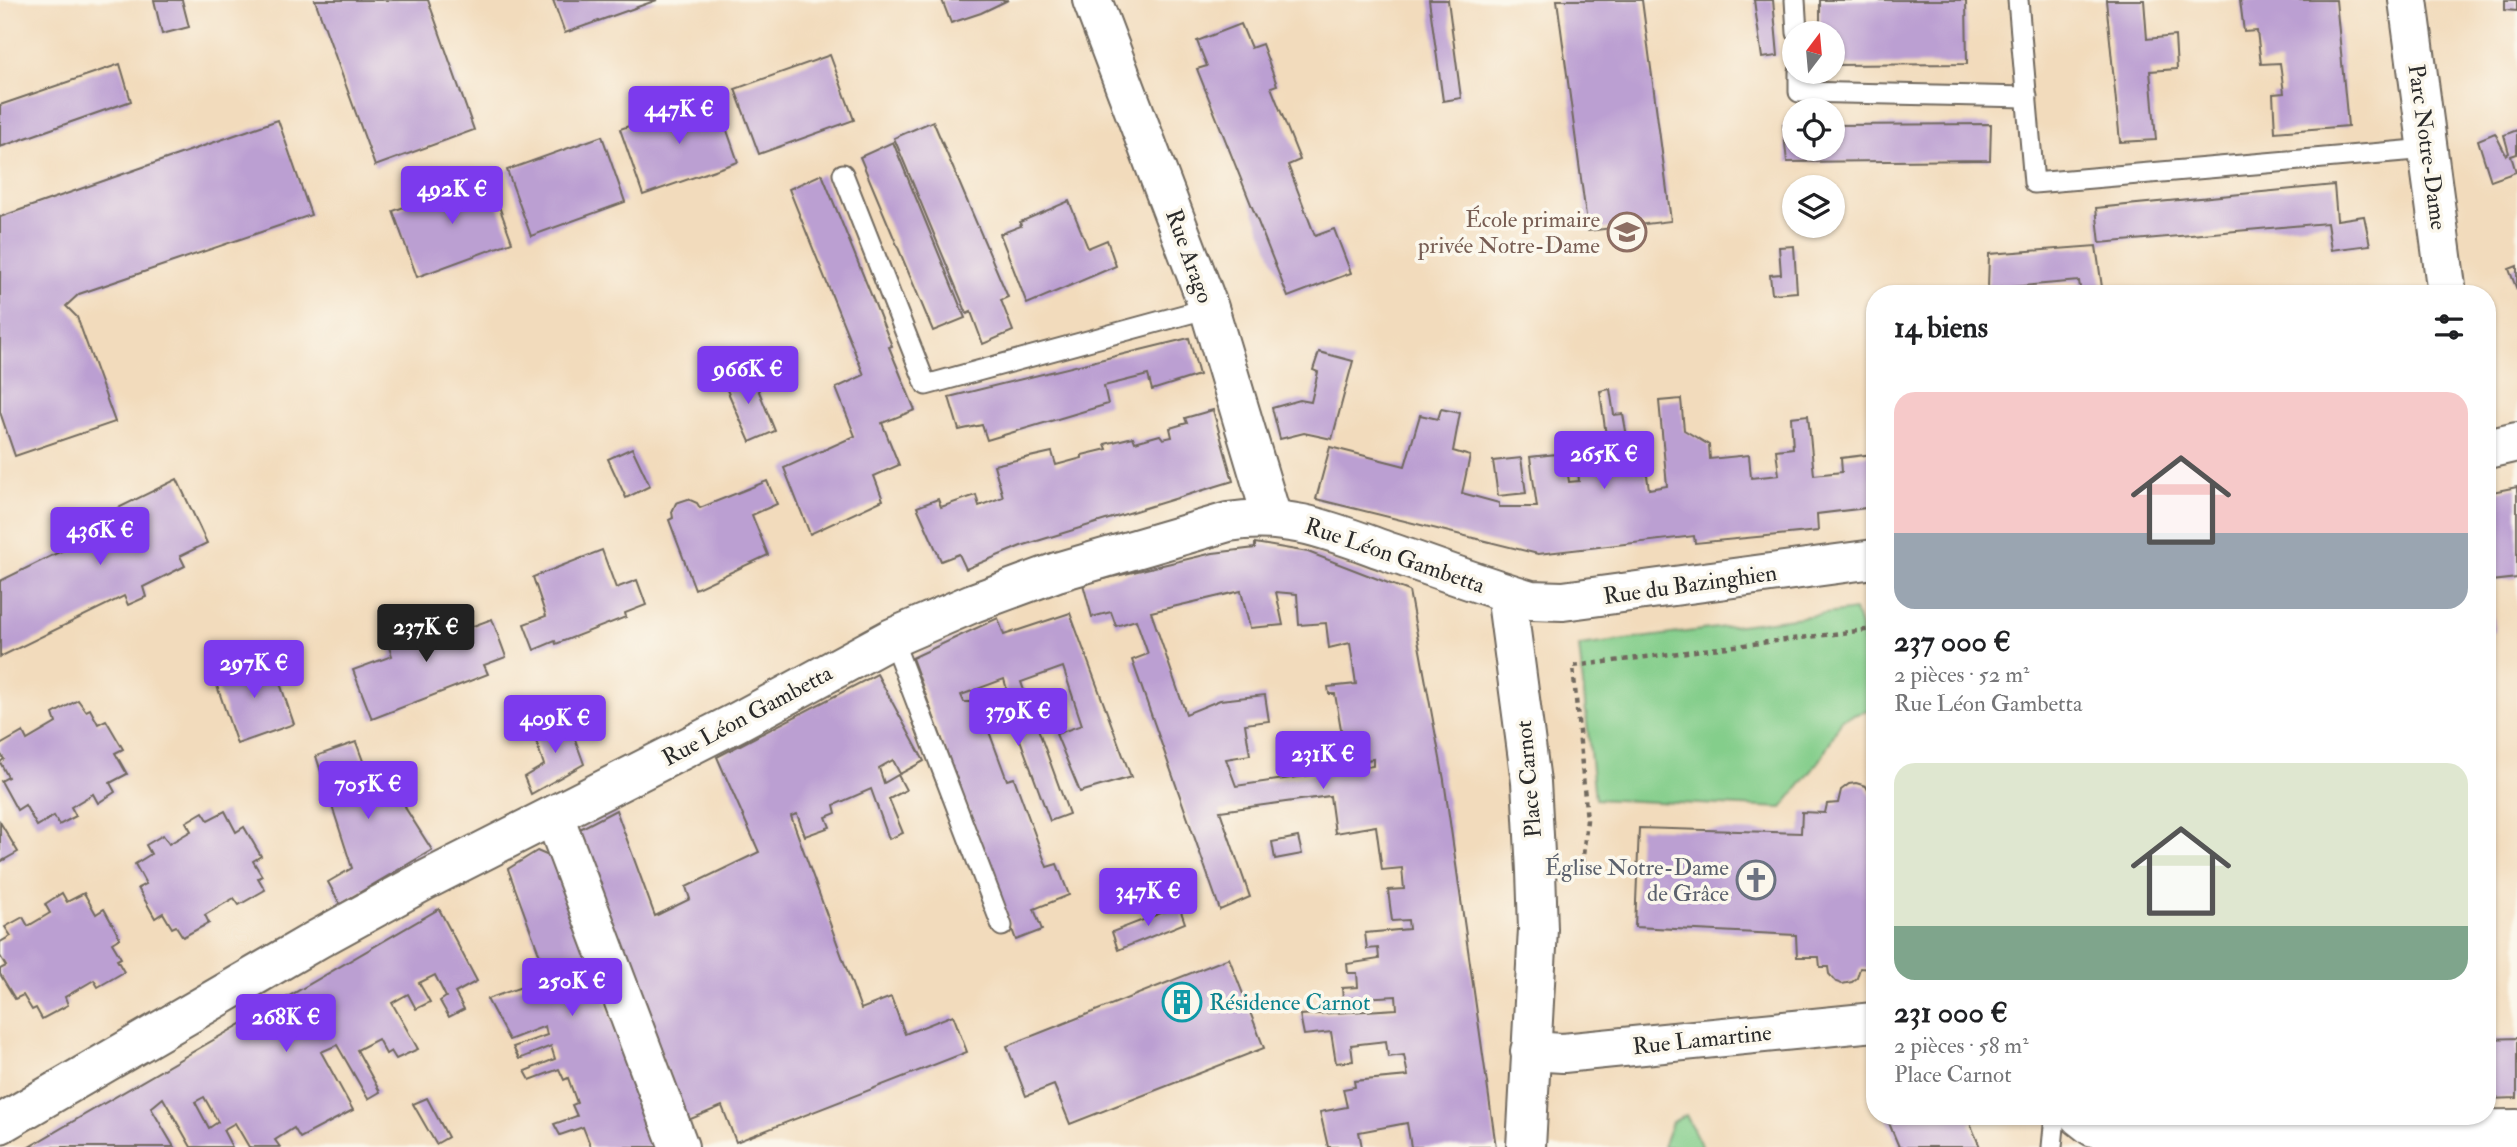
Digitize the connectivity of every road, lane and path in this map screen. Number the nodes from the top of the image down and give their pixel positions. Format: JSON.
{"nodes":[{"id":1,"x":1092,"y":0,"type":"edge"},
{"id":2,"x":1795,"y":0,"type":"edge"},
{"id":3,"x":2018,"y":0,"type":"edge"},
{"id":4,"x":2408,"y":0,"type":"edge"},
{"id":5,"x":1796,"y":21,"type":"edge"},
{"id":6,"x":1799,"y":84,"type":"edge"},
{"id":7,"x":2027,"y":97,"type":"junction"},
{"id":8,"x":2428,"y":149,"type":"junction"},
{"id":9,"x":843,"y":174,"type":"dead end"},
{"id":10,"x":2446,"y":285,"type":"edge"},
{"id":11,"x":1209,"y":308,"type":"junction"},
{"id":12,"x":2517,"y":442,"type":"edge"},
{"id":13,"x":2496,"y":447,"type":"edge"},
{"id":14,"x":1272,"y":518,"type":"junction"},
{"id":15,"x":1866,"y":560,"type":"edge"},
{"id":16,"x":1506,"y":593,"type":"junction"},
{"id":17,"x":1866,"y":630,"type":"edge"},
{"id":18,"x":892,"y":638,"type":"junction"},
{"id":19,"x":554,"y":816,"type":"junction"},
{"id":20,"x":1579,"y":886,"type":"dead end"},
{"id":21,"x":1002,"y":926,"type":"dead end"},
{"id":22,"x":1866,"y":1023,"type":"edge"},
{"id":23,"x":1530,"y":1051,"type":"junction"},
{"id":24,"x":0,"y":1124,"type":"edge"},
{"id":25,"x":2054,"y":1125,"type":"edge"},
{"id":26,"x":2090,"y":1125,"type":"edge"},
{"id":27,"x":2517,"y":1129,"type":"edge"},
{"id":28,"x":679,"y":1147,"type":"edge"},
{"id":29,"x":1526,"y":1147,"type":"edge"},
{"id":30,"x":2052,"y":1147,"type":"edge"}],
"edges":[{"from":1,"to":11,"type":"street","name":"Rue Arago"},
{"from":2,"to":5,"type":"lane"},
{"from":3,"to":7,"type":"lane"},
{"from":4,"to":8,"type":"street","name":"Parc Notre-Dame"},
{"from":6,"to":7,"type":"lane"},
{"from":7,"to":8,"type":"lane"},
{"from":8,"to":10,"type":"street","name":"Parc Notre-Dame"},
{"from":9,"to":11,"type":"lane"},
{"from":11,"to":14,"type":"street","name":"Rue Arago"},
{"from":12,"to":13,"type":"street"},
{"from":14,"to":16,"type":"street","name":"Rue Léon Gambetta"},
{"from":14,"to":18,"type":"street","name":"Rue Léon Gambetta"},
{"from":15,"to":16,"type":"street","name":"Rue du Bazinghien"},
{"from":16,"to":23,"type":"street","name":"Place Carnot"},
{"from":17,"to":20,"type":"path"},
{"from":18,"to":19,"type":"street","name":"Rue Léon Gambetta"},
{"from":18,"to":21,"type":"lane"},
{"from":19,"to":24,"type":"street","name":"Rue Léon Gambetta"},
{"from":19,"to":28,"type":"street"},
{"from":22,"to":23,"type":"street","name":"Rue Lamartine"},
{"from":23,"to":29,"type":"street","name":"Place Carnot"},
{"from":25,"to":30,"type":"lane"},
{"from":26,"to":27,"type":"street"}]}
